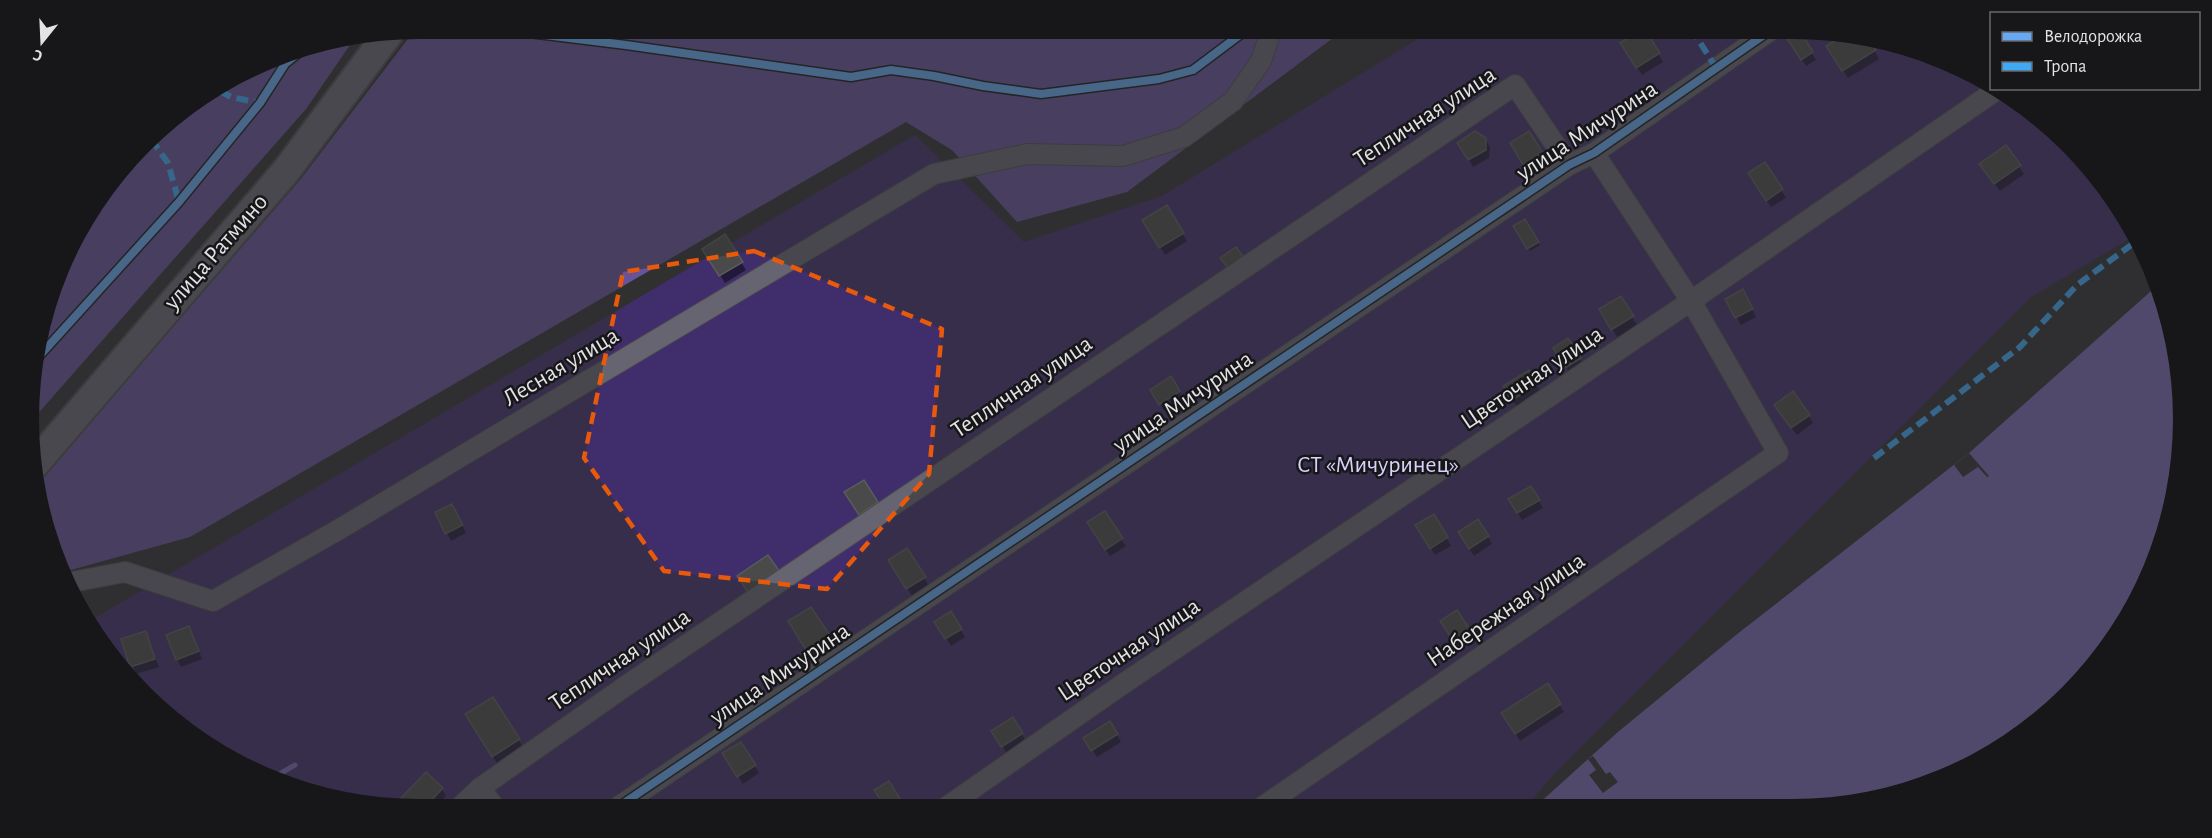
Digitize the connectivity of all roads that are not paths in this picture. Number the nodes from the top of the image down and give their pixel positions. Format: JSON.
{"nodes":[{"id":1,"x":1269,"y":39,"type":"edge"},
{"id":2,"x":1758,"y":39,"type":"edge"},
{"id":3,"x":383,"y":41,"type":"edge"},
{"id":4,"x":1990,"y":94,"type":"edge"},
{"id":5,"x":1594,"y":153,"type":"junction"},
{"id":6,"x":1569,"y":165,"type":"junction"},
{"id":7,"x":1691,"y":301,"type":"junction"},
{"id":8,"x":41,"y":457,"type":"edge"},
{"id":9,"x":76,"y":581,"type":"edge"},
{"id":10,"x":480,"y":788,"type":"junction"},
{"id":11,"x":468,"y":799,"type":"edge"},
{"id":12,"x":488,"y":799,"type":"edge"},
{"id":13,"x":630,"y":799,"type":"edge"},
{"id":14,"x":958,"y":799,"type":"edge"},
{"id":15,"x":1274,"y":799,"type":"edge"}],
"edges":[{"from":1,"to":9,"type":"street","name":"Лесная улица"},
{"from":2,"to":5,"type":"street","name":"улица Мичурина"},
{"from":3,"to":8,"type":"street","name":"улица Ратмино"},
{"from":4,"to":7,"type":"street","name":"Цветочная улица"},
{"from":5,"to":6,"type":"street","name":"улица Мичурина"},
{"from":5,"to":7,"type":"street"},
{"from":6,"to":10,"type":"street","name":"Тепличная улица"},
{"from":6,"to":13,"type":"street","name":"улица Мичурина"},
{"from":7,"to":14,"type":"street","name":"Цветочная улица"},
{"from":7,"to":15,"type":"street","name":"Набережная улица"},
{"from":10,"to":11,"type":"street"},
{"from":10,"to":12,"type":"street"}]}
